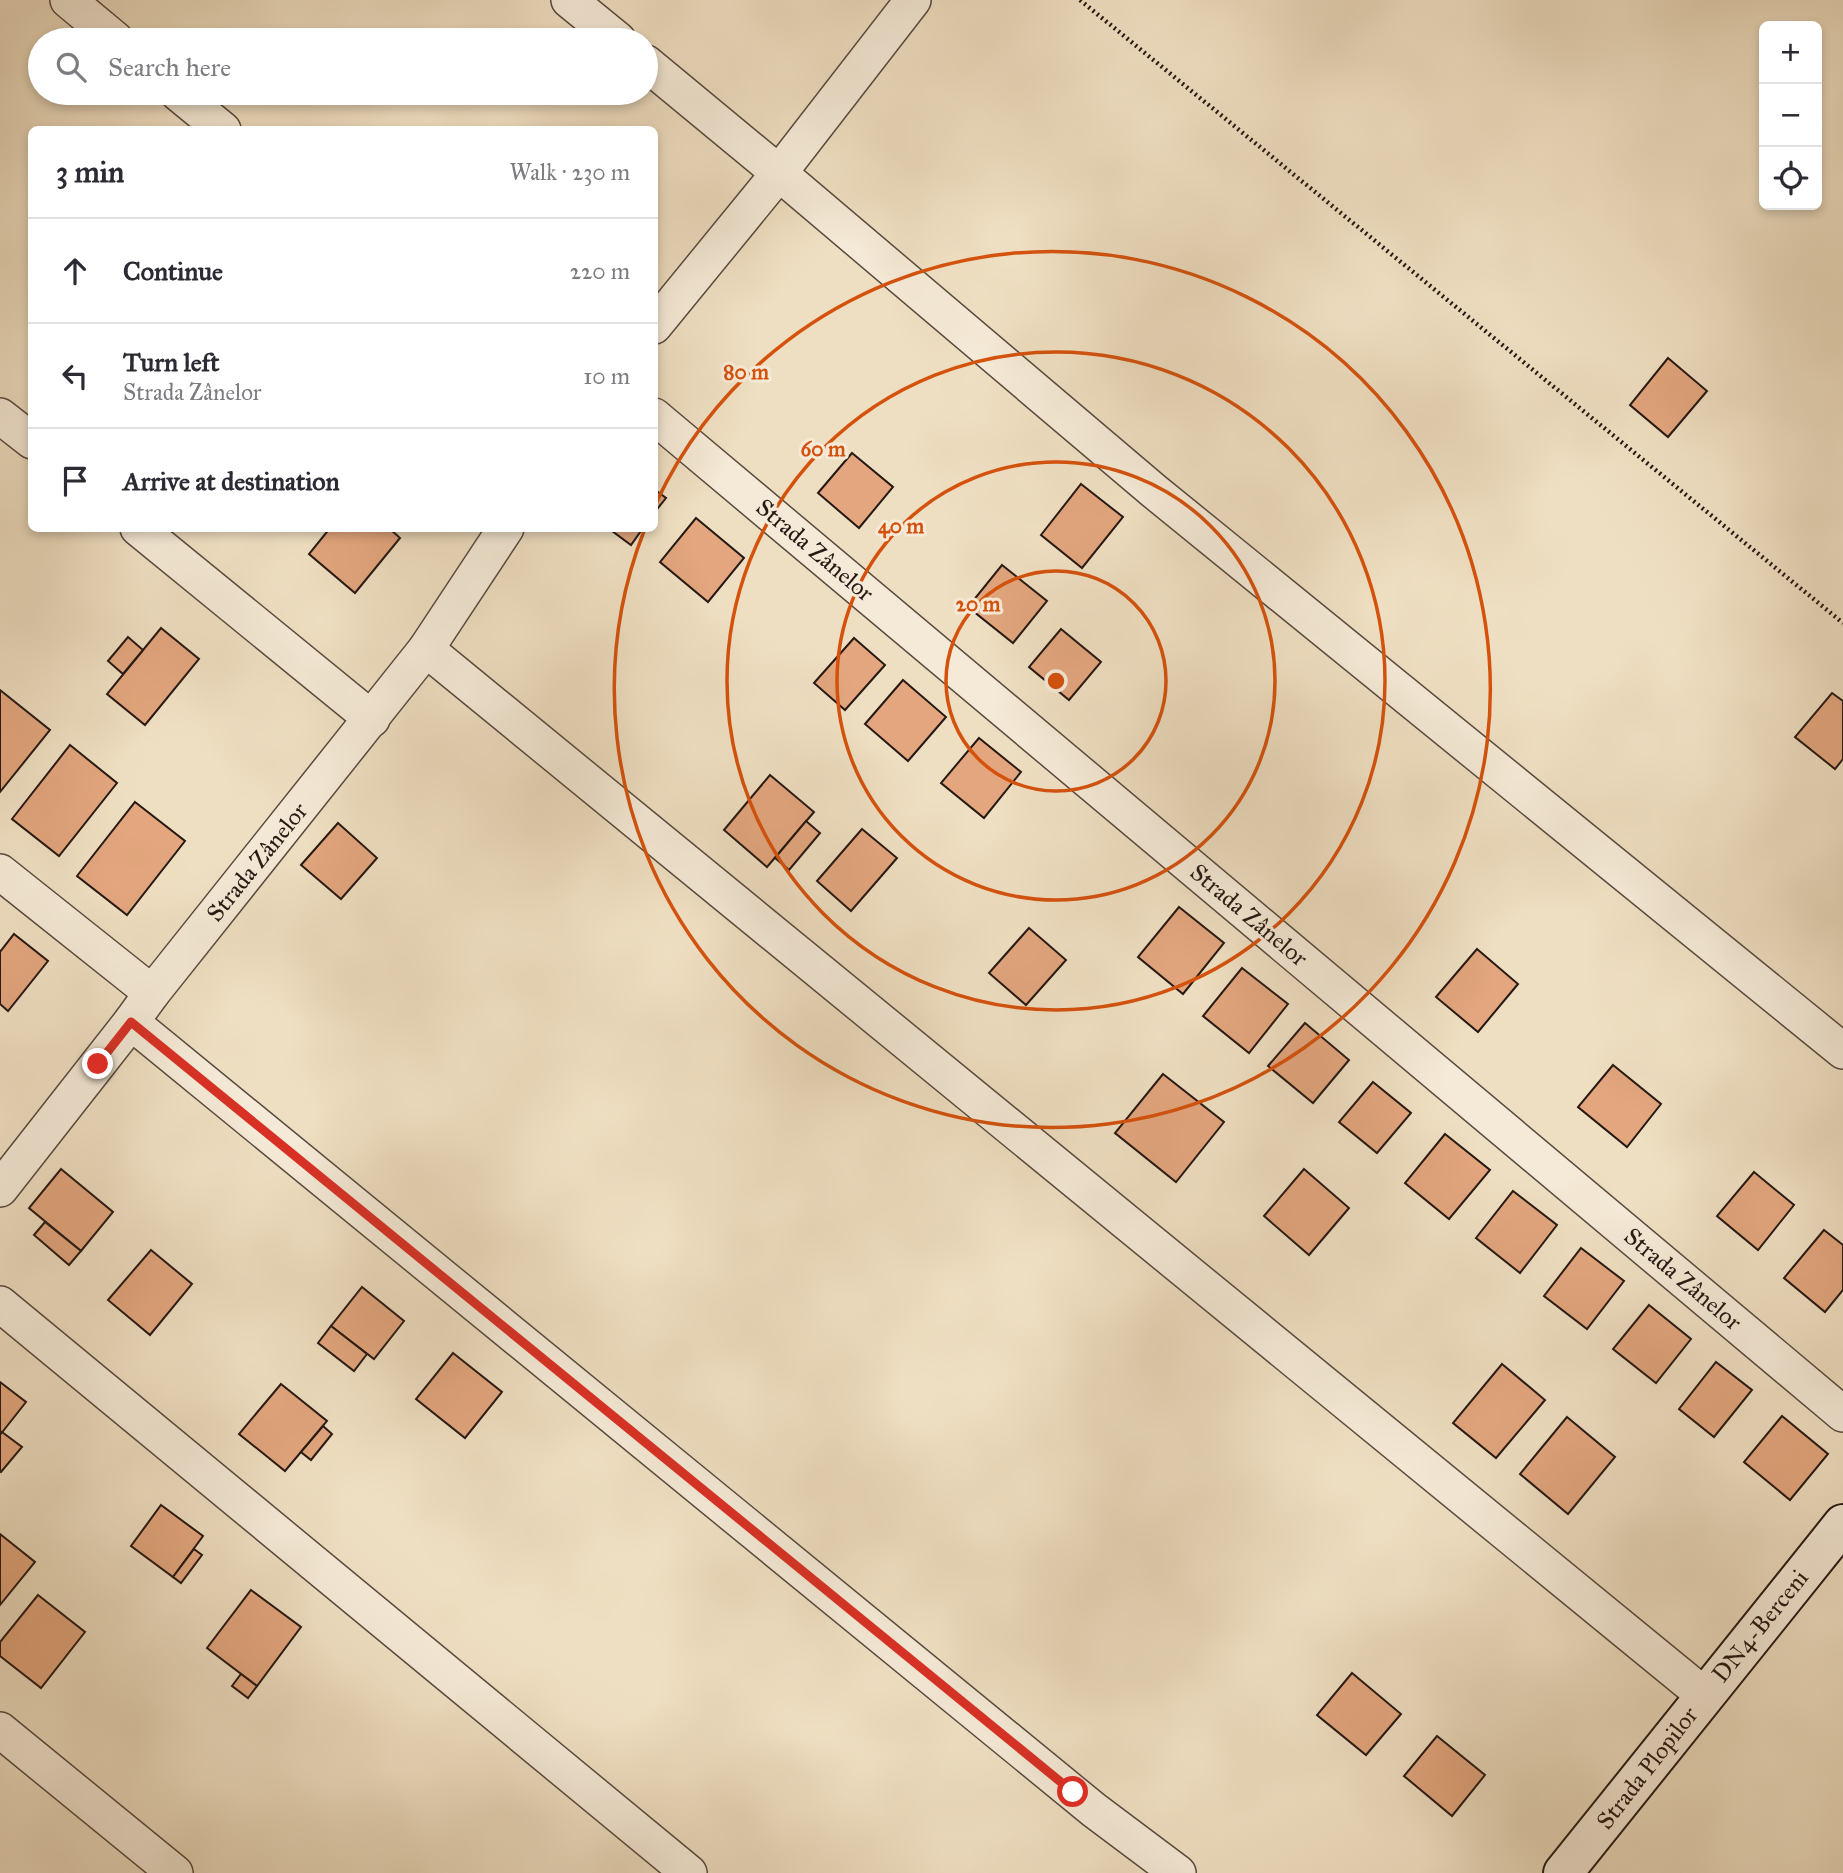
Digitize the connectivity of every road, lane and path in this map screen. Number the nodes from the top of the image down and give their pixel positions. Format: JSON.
{"nodes":[{"id":1,"x":68,"y":0,"type":"edge"},
{"id":2,"x":569,"y":0,"type":"edge"},
{"id":3,"x":913,"y":0,"type":"edge"},
{"id":4,"x":1080,"y":0,"type":"edge"},
{"id":5,"x":102,"y":28,"type":"edge"},
{"id":6,"x":603,"y":28,"type":"edge"},
{"id":7,"x":658,"y":73,"type":"edge"},
{"id":8,"x":193,"y":105,"type":"edge"},
{"id":9,"x":218,"y":126,"type":"edge"},
{"id":10,"x":779,"y":173,"type":"junction"},
{"id":11,"x":658,"y":321,"type":"edge"},
{"id":12,"x":0,"y":416,"type":"edge"},
{"id":13,"x":658,"y":419,"type":"edge"},
{"id":14,"x":28,"y":438,"type":"edge"},
{"id":15,"x":143,"y":532,"type":"edge"},
{"id":16,"x":503,"y":532,"type":"edge"},
{"id":17,"x":1843,"y":623,"type":"edge"},
{"id":18,"x":426,"y":649,"type":"junction"},
{"id":19,"x":372,"y":719,"type":"junction"},
{"id":20,"x":0,"y":872,"type":"edge"},
{"id":21,"x":152,"y":993,"type":"junction"},
{"id":22,"x":131,"y":1022,"type":"junction"},
{"id":23,"x":1843,"y":1051,"type":"edge"},
{"id":24,"x":0,"y":1189,"type":"edge"},
{"id":25,"x":0,"y":1304,"type":"edge"},
{"id":26,"x":1843,"y":1414,"type":"edge"},
{"id":27,"x":1843,"y":1524,"type":"edge"},
{"id":28,"x":1704,"y":1695,"type":"junction"},
{"id":29,"x":0,"y":1730,"type":"edge"},
{"id":30,"x":175,"y":1873,"type":"edge"},
{"id":31,"x":689,"y":1873,"type":"edge"},
{"id":32,"x":1178,"y":1873,"type":"edge"},
{"id":33,"x":1563,"y":1873,"type":"edge"}],
"edges":[{"from":1,"to":5,"type":"street"},
{"from":2,"to":6,"type":"street"},
{"from":3,"to":10,"type":"street"},
{"from":4,"to":17,"type":"path"},
{"from":7,"to":10,"type":"street"},
{"from":8,"to":9,"type":"street"},
{"from":10,"to":11,"type":"street"},
{"from":10,"to":23,"type":"street"},
{"from":12,"to":14,"type":"street"},
{"from":13,"to":26,"type":"street","name":"Strada Zânelor"},
{"from":15,"to":19,"type":"street"},
{"from":16,"to":18,"type":"street","name":"Strada Zânelor"},
{"from":18,"to":19,"type":"street","name":"Strada Zânelor"},
{"from":18,"to":28,"type":"street"},
{"from":19,"to":21,"type":"street","name":"Strada Zânelor"},
{"from":20,"to":21,"type":"street"},
{"from":21,"to":22,"type":"street","name":"Strada Zânelor"},
{"from":22,"to":24,"type":"street","name":"Strada Zânelor"},
{"from":22,"to":32,"type":"street"},
{"from":25,"to":31,"type":"street"},
{"from":27,"to":28,"type":"street","name":"DN4-Berceni"},
{"from":28,"to":33,"type":"street","name":"Strada Plopilor"},
{"from":29,"to":30,"type":"street"}]}
